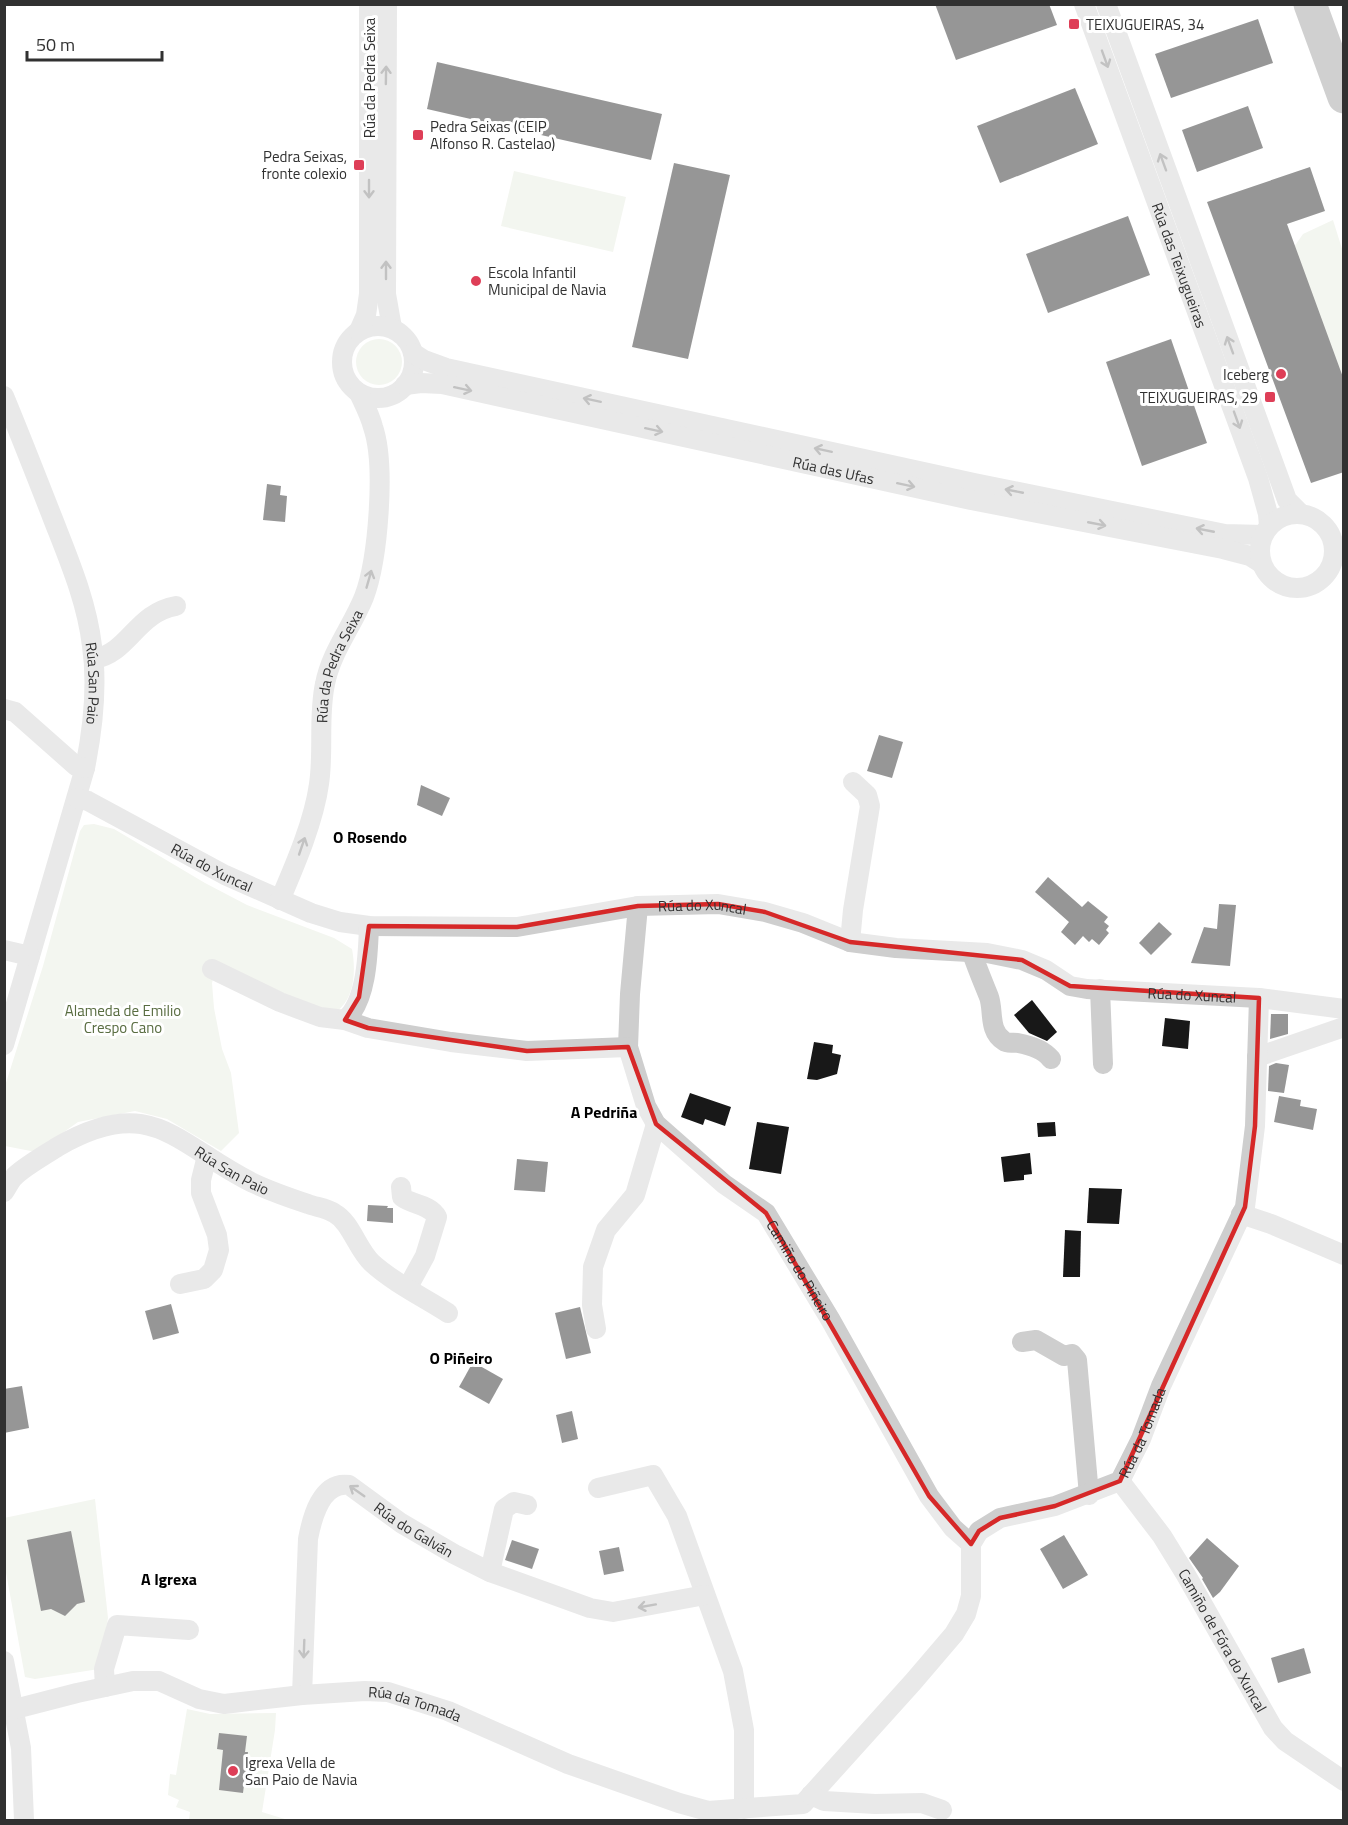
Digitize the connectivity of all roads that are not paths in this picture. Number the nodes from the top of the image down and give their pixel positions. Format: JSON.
{"nodes":[{"id":1,"x":369,"y":4,"type":"edge"},
{"id":2,"x":387,"y":4,"type":"edge"},
{"id":3,"x":1084,"y":4,"type":"edge"},
{"id":4,"x":1106,"y":4,"type":"edge"},
{"id":5,"x":1310,"y":4,"type":"edge"},
{"id":6,"x":1326,"y":4,"type":"edge"},
{"id":7,"x":1344,"y":46,"type":"edge"},
{"id":8,"x":1344,"y":97,"type":"edge"},
{"id":9,"x":392,"y":328,"type":"junction"},
{"id":10,"x":359,"y":331,"type":"junction"},
{"id":11,"x":413,"y":353,"type":"junction"},
{"id":12,"x":398,"y":391,"type":"junction"},
{"id":13,"x":359,"y":393,"type":"junction"},
{"id":14,"x":4,"y":396,"type":"edge"},
{"id":15,"x":374,"y":429,"type":"junction"},
{"id":16,"x":1301,"y":514,"type":"junction"},
{"id":17,"x":1266,"y":530,"type":"junction"},
{"id":18,"x":1336,"y":531,"type":"edge"},
{"id":19,"x":1338,"y":562,"type":"edge"},
{"id":20,"x":1261,"y":563,"type":"junction"},
{"id":21,"x":176,"y":606,"type":"dead end"},
{"id":22,"x":94,"y":659,"type":"junction"},
{"id":23,"x":4,"y":709,"type":"edge"},
{"id":24,"x":85,"y":768,"type":"junction"},
{"id":25,"x":853,"y":782,"type":"dead end"},
{"id":26,"x":77,"y":798,"type":"junction"},
{"id":27,"x":280,"y":900,"type":"junction"},
{"id":28,"x":638,"y":906,"type":"junction"},
{"id":29,"x":369,"y":926,"type":"junction"},
{"id":30,"x":850,"y":942,"type":"junction"},
{"id":31,"x":4,"y":950,"type":"edge"},
{"id":32,"x":972,"y":952,"type":"junction"},
{"id":33,"x":30,"y":956,"type":"junction"},
{"id":34,"x":212,"y":969,"type":"dead end"},
{"id":35,"x":1100,"y":990,"type":"junction"},
{"id":36,"x":1258,"y":998,"type":"junction"},
{"id":37,"x":1344,"y":1009,"type":"edge"},
{"id":38,"x":9,"y":1012,"type":"edge"},
{"id":39,"x":345,"y":1020,"type":"junction"},
{"id":40,"x":1344,"y":1027,"type":"edge"},
{"id":41,"x":4,"y":1045,"type":"edge"},
{"id":42,"x":628,"y":1047,"type":"junction"},
{"id":43,"x":1257,"y":1057,"type":"junction"},
{"id":44,"x":1052,"y":1059,"type":"dead end"},
{"id":45,"x":1103,"y":1064,"type":"dead end"},
{"id":46,"x":656,"y":1124,"type":"junction"},
{"id":47,"x":207,"y":1155,"type":"junction"},
{"id":48,"x":8,"y":1177,"type":"edge"},
{"id":49,"x":402,"y":1187,"type":"dead end"},
{"id":50,"x":1241,"y":1214,"type":"junction"},
{"id":51,"x":1344,"y":1255,"type":"edge"},
{"id":52,"x":180,"y":1284,"type":"dead end"},
{"id":53,"x":408,"y":1287,"type":"junction"},
{"id":54,"x":448,"y":1313,"type":"dead end"},
{"id":55,"x":596,"y":1329,"type":"dead end"},
{"id":56,"x":1022,"y":1342,"type":"dead end"},
{"id":57,"x":1120,"y":1481,"type":"junction"},
{"id":58,"x":598,"y":1488,"type":"dead end"},
{"id":59,"x":1089,"y":1495,"type":"junction"},
{"id":60,"x":526,"y":1505,"type":"dead end"},
{"id":61,"x":971,"y":1544,"type":"junction"},
{"id":62,"x":490,"y":1572,"type":"junction"},
{"id":63,"x":705,"y":1596,"type":"junction"},
{"id":64,"x":189,"y":1630,"type":"dead end"},
{"id":65,"x":5,"y":1669,"type":"edge"},
{"id":66,"x":105,"y":1687,"type":"junction"},
{"id":67,"x":302,"y":1695,"type":"junction"},
{"id":68,"x":15,"y":1709,"type":"junction"},
{"id":69,"x":1344,"y":1782,"type":"edge"},
{"id":70,"x":805,"y":1806,"type":"edge"},
{"id":71,"x":744,"y":1809,"type":"junction"},
{"id":72,"x":942,"y":1810,"type":"dead end"},
{"id":73,"x":24,"y":1821,"type":"edge"}],
"edges":[{"from":1,"to":10,"type":"street","name":"Rúa da Pedra Seixa","one_way":true},
{"from":9,"to":2,"type":"street","name":"Rúa da Pedra Seixa","one_way":true},
{"from":3,"to":17,"type":"street","name":"Rúa das Teixugueiras","one_way":true},
{"from":16,"to":4,"type":"street","name":"Rúa das Teixugueiras","one_way":true},
{"from":5,"to":8,"type":"highway"},
{"from":6,"to":7,"type":"highway"},
{"from":9,"to":10,"type":"street"},
{"from":9,"to":11,"type":"street"},
{"from":10,"to":13,"type":"street","name":"Rúa da Pedra Seixa"},
{"from":11,"to":12,"type":"street"},
{"from":17,"to":11,"type":"street","name":"Rúa das Ufas","one_way":true},
{"from":12,"to":13,"type":"street"},
{"from":12,"to":15,"type":"street"},
{"from":12,"to":20,"type":"street","name":"Rúa das Ufas","one_way":true},
{"from":13,"to":15,"type":"street","name":"Rúa da Pedra Seixa"},
{"from":14,"to":22,"type":"street","name":"Rúa San Paio"},
{"from":27,"to":15,"type":"street","name":"Rúa da Pedra Seixa","one_way":true},
{"from":16,"to":17,"type":"street","name":"Rúa das Ufas"},
{"from":16,"to":18,"type":"street","name":"Rúa das Ufas"},
{"from":17,"to":20,"type":"street"},
{"from":18,"to":19,"type":"street","name":"Rúa das Ufas"},
{"from":19,"to":20,"type":"street","name":"Rúa das Ufas"},
{"from":21,"to":22,"type":"street"},
{"from":22,"to":24,"type":"street","name":"Rúa San Paio"},
{"from":23,"to":24,"type":"street"},
{"from":24,"to":26,"type":"street","name":"Rúa San Paio"},
{"from":25,"to":30,"type":"street"},
{"from":26,"to":27,"type":"street","name":"Rúa do Xuncal"},
{"from":26,"to":33,"type":"street","name":"Rúa San Paio"},
{"from":27,"to":29,"type":"street","name":"Rúa do Xuncal"},
{"from":28,"to":29,"type":"street","name":"Rúa do Xuncal"},
{"from":28,"to":30,"type":"street","name":"Rúa do Xuncal"},
{"from":28,"to":42,"type":"street","name":"Camiño do Piñeiro"},
{"from":29,"to":39,"type":"street"},
{"from":30,"to":32,"type":"street","name":"Rúa do Xuncal"},
{"from":31,"to":33,"type":"street"},
{"from":32,"to":35,"type":"street","name":"Rúa do Xuncal"},
{"from":32,"to":44,"type":"street"},
{"from":33,"to":38,"type":"street","name":"Rúa San Paio"},
{"from":34,"to":39,"type":"street"},
{"from":35,"to":36,"type":"street","name":"Rúa do Xuncal"},
{"from":35,"to":45,"type":"street"},
{"from":36,"to":37,"type":"street","name":"Rúa do Xuncal"},
{"from":36,"to":43,"type":"street","name":"Rúa da Tomada"},
{"from":38,"to":41,"type":"street","name":"Rúa San Paio"},
{"from":39,"to":42,"type":"street"},
{"from":40,"to":43,"type":"street"},
{"from":42,"to":46,"type":"street","name":"Camiño do Piñeiro"},
{"from":43,"to":50,"type":"street","name":"Rúa da Tomada"},
{"from":46,"to":55,"type":"street"},
{"from":46,"to":61,"type":"street","name":"Camiño do Piñeiro"},
{"from":47,"to":48,"type":"street","name":"Rúa San Paio"},
{"from":47,"to":52,"type":"street"},
{"from":47,"to":53,"type":"street","name":"Rúa San Paio"},
{"from":49,"to":53,"type":"street"},
{"from":50,"to":51,"type":"street"},
{"from":50,"to":57,"type":"street","name":"Rúa da Tomada"},
{"from":53,"to":54,"type":"street","name":"Rúa San Paio"},
{"from":56,"to":59,"type":"street"},
{"from":57,"to":59,"type":"street","name":"Rúa da Tomada"},
{"from":57,"to":69,"type":"street","name":"Camiño de Fóra do Xuncal"},
{"from":58,"to":63,"type":"street"},
{"from":59,"to":61,"type":"street","name":"Rúa da Tomada"},
{"from":60,"to":62,"type":"street"},
{"from":61,"to":70,"type":"street"},
{"from":63,"to":62,"type":"street","name":"Rúa do Galván","one_way":true},
{"from":62,"to":67,"type":"street","name":"Rúa do Galván","one_way":true},
{"from":63,"to":71,"type":"street"},
{"from":64,"to":66,"type":"street"},
{"from":65,"to":68,"type":"street"},
{"from":66,"to":67,"type":"street","name":"Rúa da Tomada"},
{"from":66,"to":68,"type":"street","name":"Rúa da Tomada"},
{"from":67,"to":71,"type":"street","name":"Rúa da Tomada"},
{"from":68,"to":73,"type":"street"},
{"from":70,"to":71,"type":"street","name":"Rúa da Tomada"},
{"from":70,"to":72,"type":"street","name":"Rúa da Tomada"}]}
